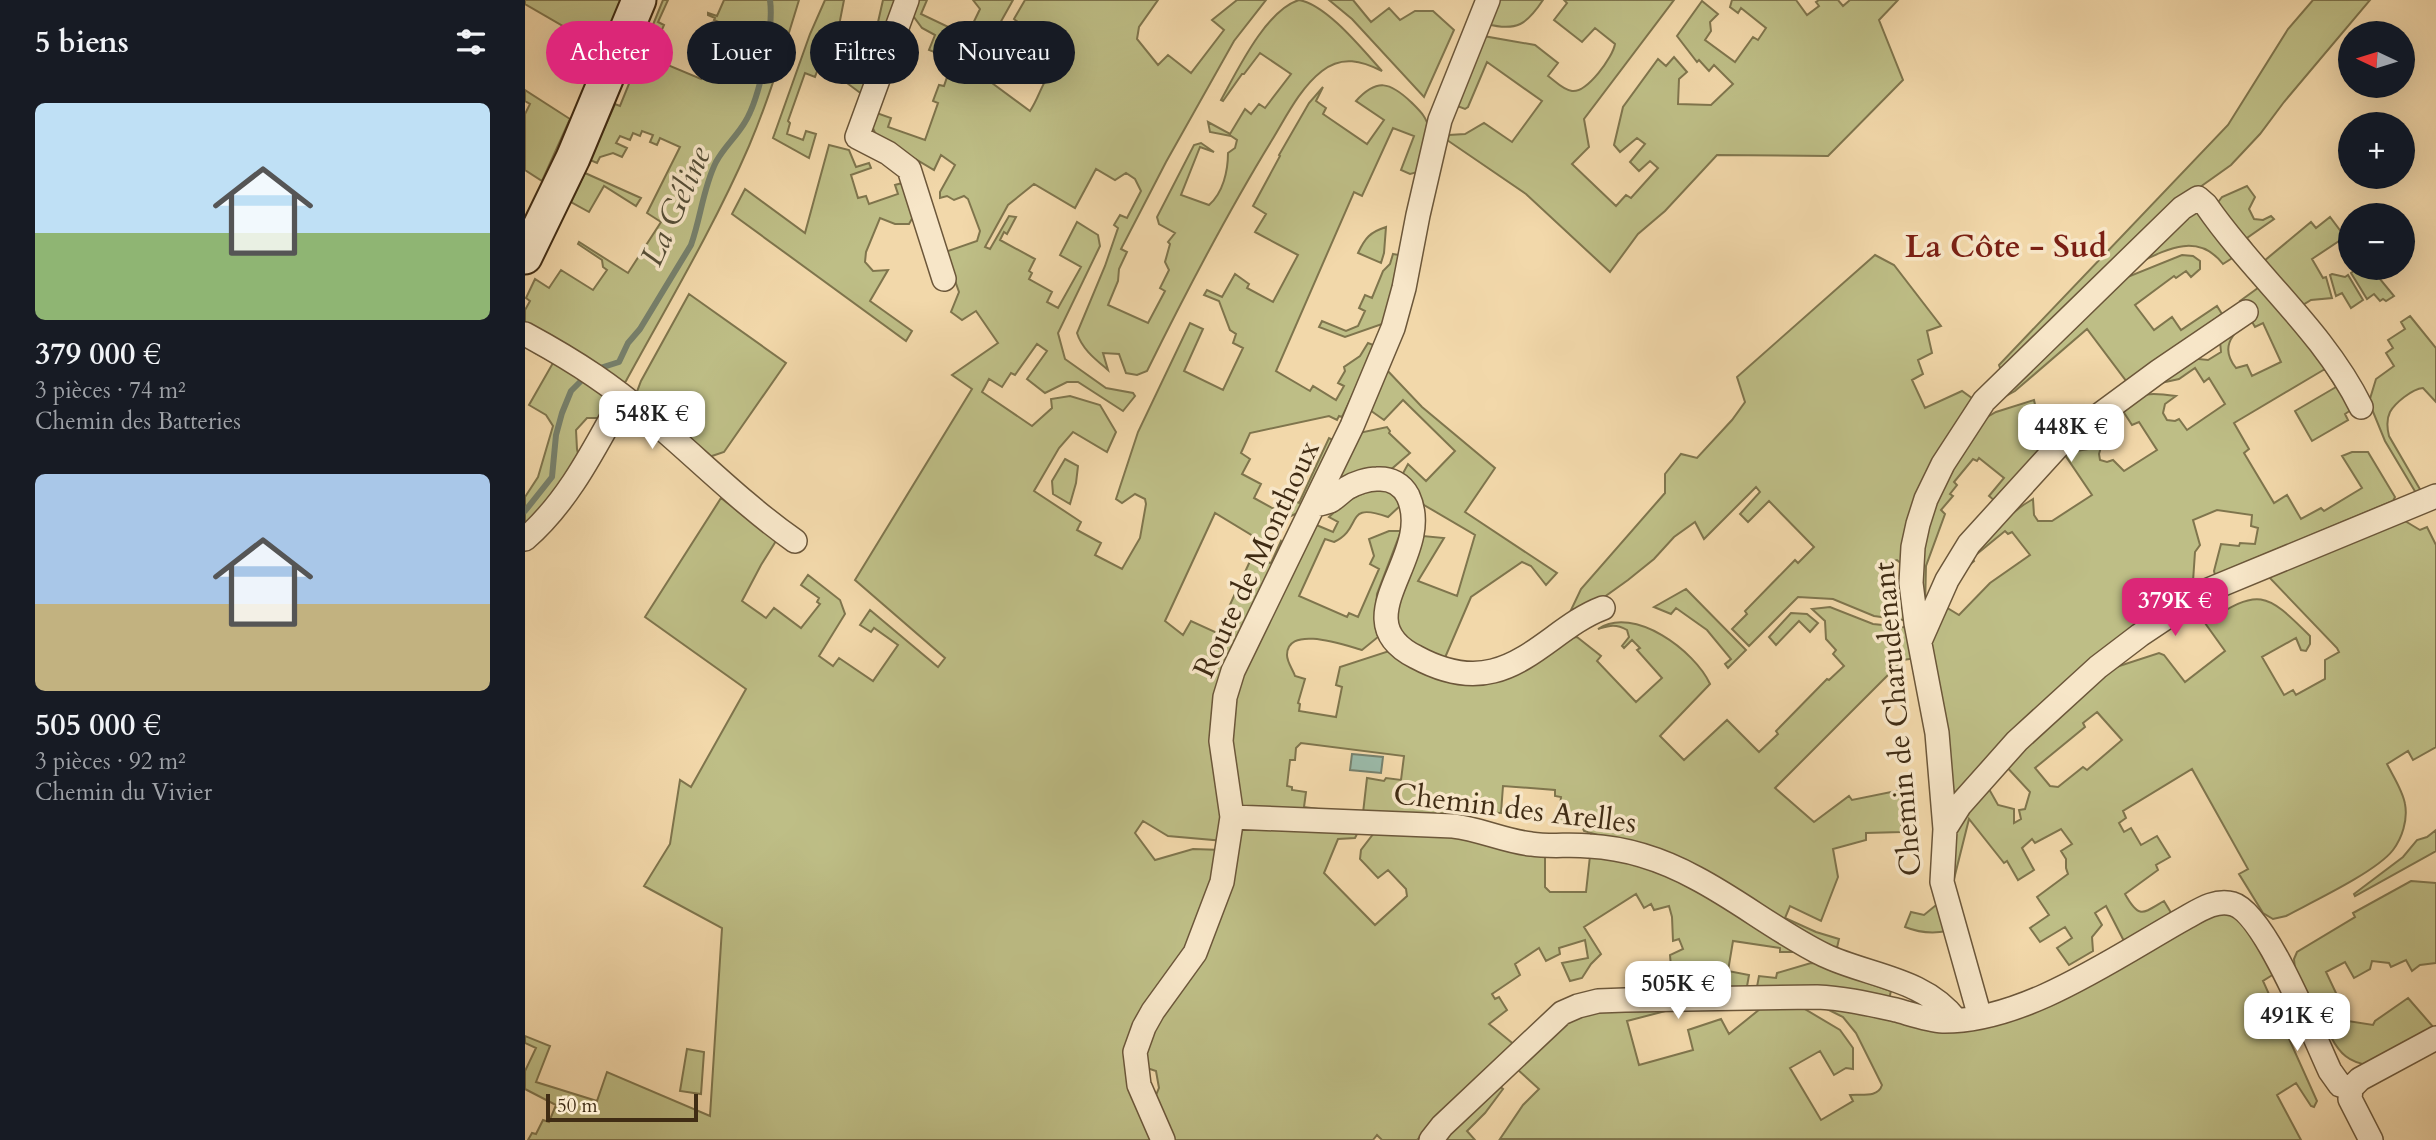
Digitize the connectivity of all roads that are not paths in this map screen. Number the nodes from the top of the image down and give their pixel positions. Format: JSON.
{"nodes":[{"id":1,"x":639,"y":0,"type":"edge"},
{"id":2,"x":907,"y":0,"type":"edge"},
{"id":3,"x":1488,"y":0,"type":"edge"},
{"id":4,"x":525,"y":257,"type":"edge"},
{"id":5,"x":944,"y":279,"type":"dead end"},
{"id":6,"x":2246,"y":312,"type":"dead end"},
{"id":7,"x":525,"y":334,"type":"edge"},
{"id":8,"x":623,"y":397,"type":"junction"},
{"id":9,"x":2361,"y":407,"type":"dead end"},
{"id":10,"x":2436,"y":496,"type":"edge"},
{"id":11,"x":1314,"y":505,"type":"junction"},
{"id":12,"x":525,"y":539,"type":"edge"},
{"id":13,"x":795,"y":541,"type":"dead end"},
{"id":14,"x":1603,"y":608,"type":"dead end"},
{"id":15,"x":1920,"y":641,"type":"junction"},
{"id":16,"x":1232,"y":817,"type":"junction"},
{"id":17,"x":1945,"y":829,"type":"junction"},
{"id":18,"x":1980,"y":1017,"type":"junction"},
{"id":19,"x":1956,"y":1020,"type":"junction"},
{"id":20,"x":2436,"y":1038,"type":"edge"},
{"id":21,"x":2351,"y":1088,"type":"junction"},
{"id":22,"x":1163,"y":1140,"type":"edge"},
{"id":23,"x":1430,"y":1140,"type":"edge"},
{"id":24,"x":2371,"y":1140,"type":"edge"}],
"edges":[{"from":1,"to":4,"type":"main road"},
{"from":2,"to":5,"type":"street"},
{"from":3,"to":11,"type":"street","name":"Route de Monthoux"},
{"from":6,"to":15,"type":"street"},
{"from":7,"to":8,"type":"street"},
{"from":8,"to":12,"type":"street"},
{"from":8,"to":13,"type":"street"},
{"from":9,"to":15,"type":"street","name":"Chemin de Charudenant"},
{"from":10,"to":17,"type":"street"},
{"from":11,"to":14,"type":"street"},
{"from":11,"to":16,"type":"street","name":"Route de Monthoux"},
{"from":15,"to":17,"type":"street","name":"Chemin de Charudenant"},
{"from":16,"to":19,"type":"street","name":"Chemin des Arelles"},
{"from":16,"to":22,"type":"street","name":"Route de Monthoux"},
{"from":17,"to":18,"type":"street","name":"Chemin de Charudenant"},
{"from":18,"to":19,"type":"street"},
{"from":18,"to":21,"type":"street"},
{"from":19,"to":23,"type":"street"},
{"from":20,"to":21,"type":"street"},
{"from":21,"to":24,"type":"street"}]}
